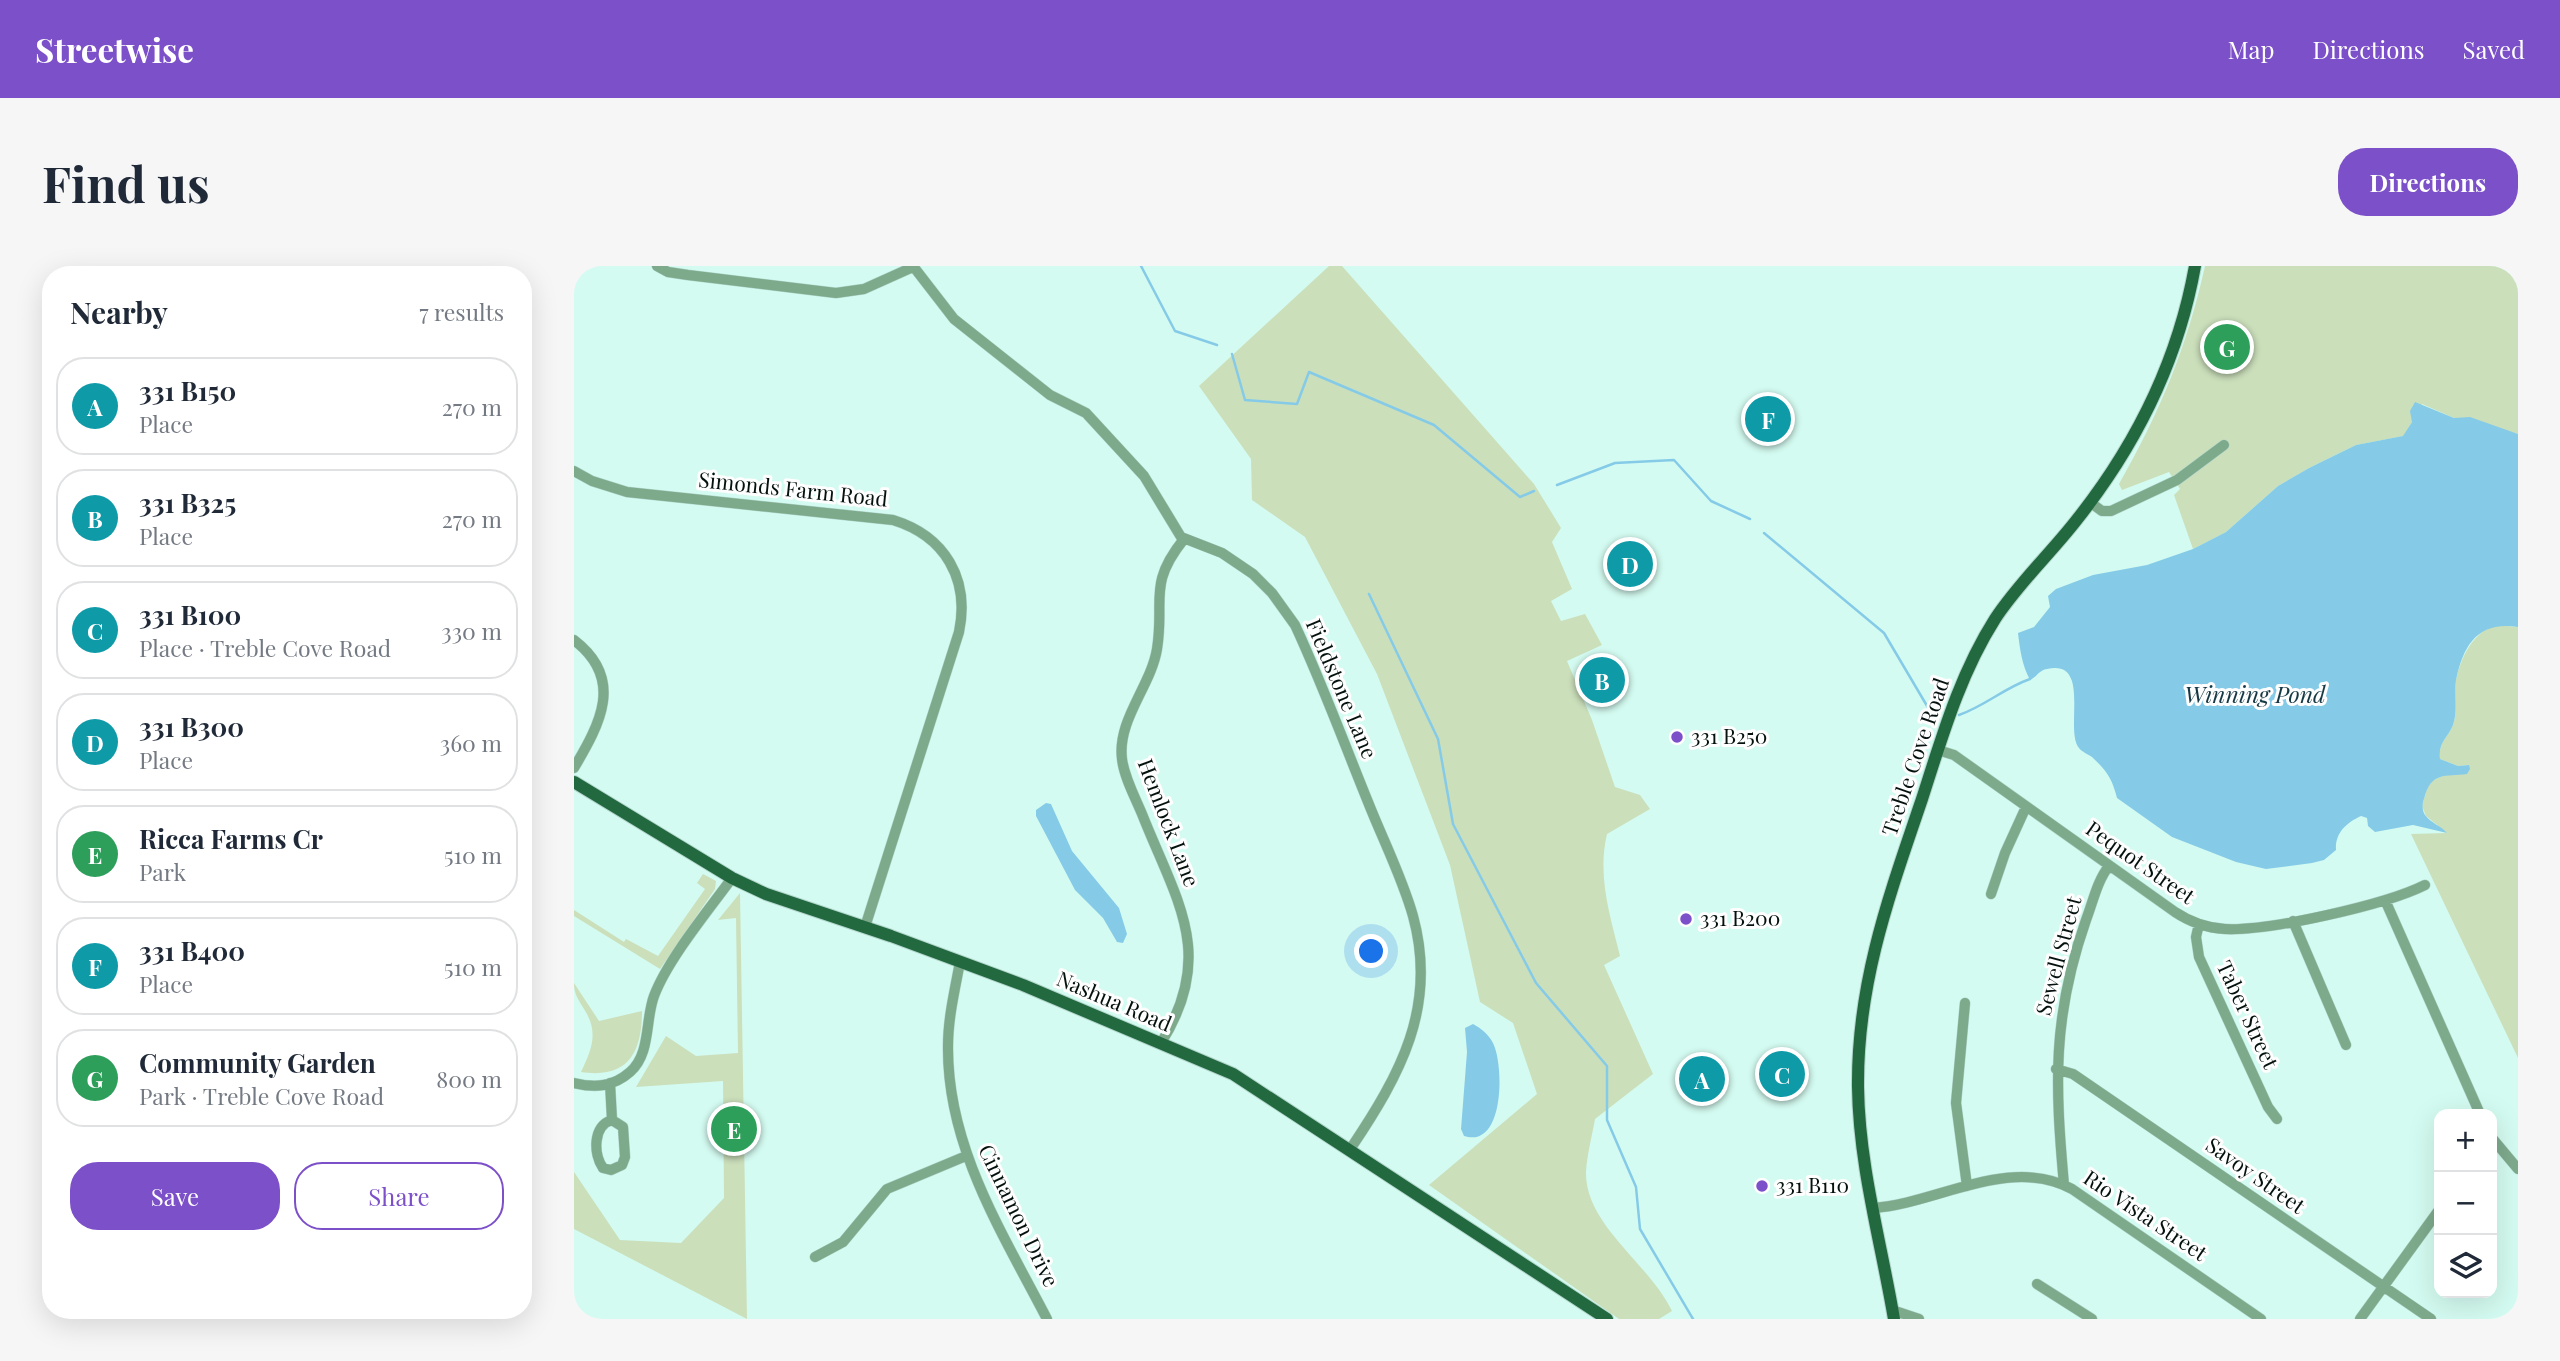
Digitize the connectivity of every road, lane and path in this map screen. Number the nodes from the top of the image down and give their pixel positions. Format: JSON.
{"nodes":[{"id":1,"x":657,"y":266,"type":"edge"},
{"id":2,"x":913,"y":266,"type":"edge"},
{"id":3,"x":2194,"y":266,"type":"edge"},
{"id":4,"x":2224,"y":445,"type":"dead end"},
{"id":5,"x":574,"y":471,"type":"edge"},
{"id":6,"x":2091,"y":503,"type":"junction"},
{"id":7,"x":1184,"y":539,"type":"junction"},
{"id":8,"x":574,"y":640,"type":"edge"},
{"id":9,"x":1938,"y":750,"type":"junction"},
{"id":10,"x":574,"y":768,"type":"edge"},
{"id":11,"x":574,"y":782,"type":"edge"},
{"id":12,"x":2026,"y":807,"type":"junction"},
{"id":13,"x":2109,"y":866,"type":"junction"},
{"id":14,"x":732,"y":878,"type":"junction"},
{"id":15,"x":2425,"y":885,"type":"dead end"},
{"id":16,"x":1990,"y":894,"type":"dead end"},
{"id":17,"x":2385,"y":900,"type":"junction"},
{"id":18,"x":2293,"y":921,"type":"junction"},
{"id":19,"x":2199,"y":924,"type":"junction"},
{"id":20,"x":865,"y":927,"type":"junction"},
{"id":21,"x":960,"y":962,"type":"junction"},
{"id":22,"x":1965,"y":1003,"type":"dead end"},
{"id":23,"x":1161,"y":1043,"type":"junction"},
{"id":24,"x":2346,"y":1045,"type":"dead end"},
{"id":25,"x":2056,"y":1069,"type":"junction"},
{"id":26,"x":574,"y":1083,"type":"edge"},
{"id":27,"x":610,"y":1083,"type":"junction"},
{"id":28,"x":2478,"y":1109,"type":"edge"},
{"id":29,"x":2277,"y":1119,"type":"dead end"},
{"id":30,"x":612,"y":1120,"type":"junction"},
{"id":31,"x":2497,"y":1146,"type":"edge"},
{"id":32,"x":1351,"y":1148,"type":"junction"},
{"id":33,"x":966,"y":1156,"type":"junction"},
{"id":34,"x":2518,"y":1169,"type":"edge"},
{"id":35,"x":2064,"y":1185,"type":"junction"},
{"id":36,"x":1966,"y":1186,"type":"junction"},
{"id":37,"x":1872,"y":1208,"type":"junction"},
{"id":38,"x":2434,"y":1217,"type":"edge"},
{"id":39,"x":815,"y":1256,"type":"dead end"},
{"id":40,"x":2037,"y":1284,"type":"dead end"},
{"id":41,"x":2383,"y":1287,"type":"junction"},
{"id":42,"x":1893,"y":1314,"type":"edge"},
{"id":43,"x":1046,"y":1319,"type":"edge"},
{"id":44,"x":1607,"y":1319,"type":"edge"},
{"id":45,"x":1919,"y":1319,"type":"edge"},
{"id":46,"x":2092,"y":1319,"type":"edge"},
{"id":47,"x":2261,"y":1319,"type":"edge"},
{"id":48,"x":2360,"y":1319,"type":"edge"},
{"id":49,"x":2431,"y":1319,"type":"edge"}],
"edges":[{"from":1,"to":2,"type":"street"},
{"from":2,"to":7,"type":"street"},
{"from":3,"to":6,"type":"main road","name":"Treble Cove Road"},
{"from":4,"to":6,"type":"street"},
{"from":5,"to":20,"type":"street","name":"Simonds Farm Road"},
{"from":6,"to":9,"type":"main road","name":"Treble Cove Road"},
{"from":7,"to":23,"type":"street","name":"Hemlock Lane"},
{"from":7,"to":32,"type":"street","name":"Fieldstone Lane"},
{"from":8,"to":10,"type":"street"},
{"from":9,"to":12,"type":"street","name":"Pequot Street"},
{"from":9,"to":37,"type":"main road","name":"Treble Cove Road"},
{"from":11,"to":14,"type":"main road","name":"Nashua Road"},
{"from":12,"to":13,"type":"street","name":"Pequot Street"},
{"from":12,"to":16,"type":"street"},
{"from":13,"to":19,"type":"street","name":"Pequot Street"},
{"from":13,"to":25,"type":"street","name":"Sewell Street"},
{"from":14,"to":20,"type":"main road","name":"Nashua Road"},
{"from":14,"to":27,"type":"street"},
{"from":15,"to":17,"type":"street","name":"Pequot Street"},
{"from":17,"to":18,"type":"street","name":"Pequot Street"},
{"from":17,"to":28,"type":"street"},
{"from":18,"to":19,"type":"street","name":"Pequot Street"},
{"from":18,"to":24,"type":"street"},
{"from":19,"to":29,"type":"street","name":"Taber Street"},
{"from":20,"to":21,"type":"main road","name":"Nashua Road"},
{"from":21,"to":23,"type":"main road","name":"Nashua Road"},
{"from":21,"to":33,"type":"street","name":"Cinnamon Drive"},
{"from":22,"to":36,"type":"street"},
{"from":23,"to":32,"type":"main road","name":"Nashua Road"},
{"from":25,"to":35,"type":"street","name":"Sewell Street"},
{"from":25,"to":41,"type":"street","name":"Savoy Street"},
{"from":26,"to":27,"type":"street"},
{"from":27,"to":30,"type":"street"},
{"from":30,"to":30,"type":"street"},
{"from":31,"to":34,"type":"street"},
{"from":32,"to":44,"type":"main road","name":"Nashua Road"},
{"from":33,"to":39,"type":"street"},
{"from":33,"to":43,"type":"street","name":"Cinnamon Drive"},
{"from":35,"to":36,"type":"street","name":"Rio Vista Street"},
{"from":35,"to":47,"type":"street","name":"Rio Vista Street"},
{"from":36,"to":37,"type":"street","name":"Rio Vista Street"},
{"from":37,"to":42,"type":"main road","name":"Treble Cove Road"},
{"from":38,"to":41,"type":"street"},
{"from":40,"to":46,"type":"street"},
{"from":41,"to":48,"type":"street"},
{"from":41,"to":49,"type":"street","name":"Savoy Street"},
{"from":42,"to":45,"type":"street"}]}
